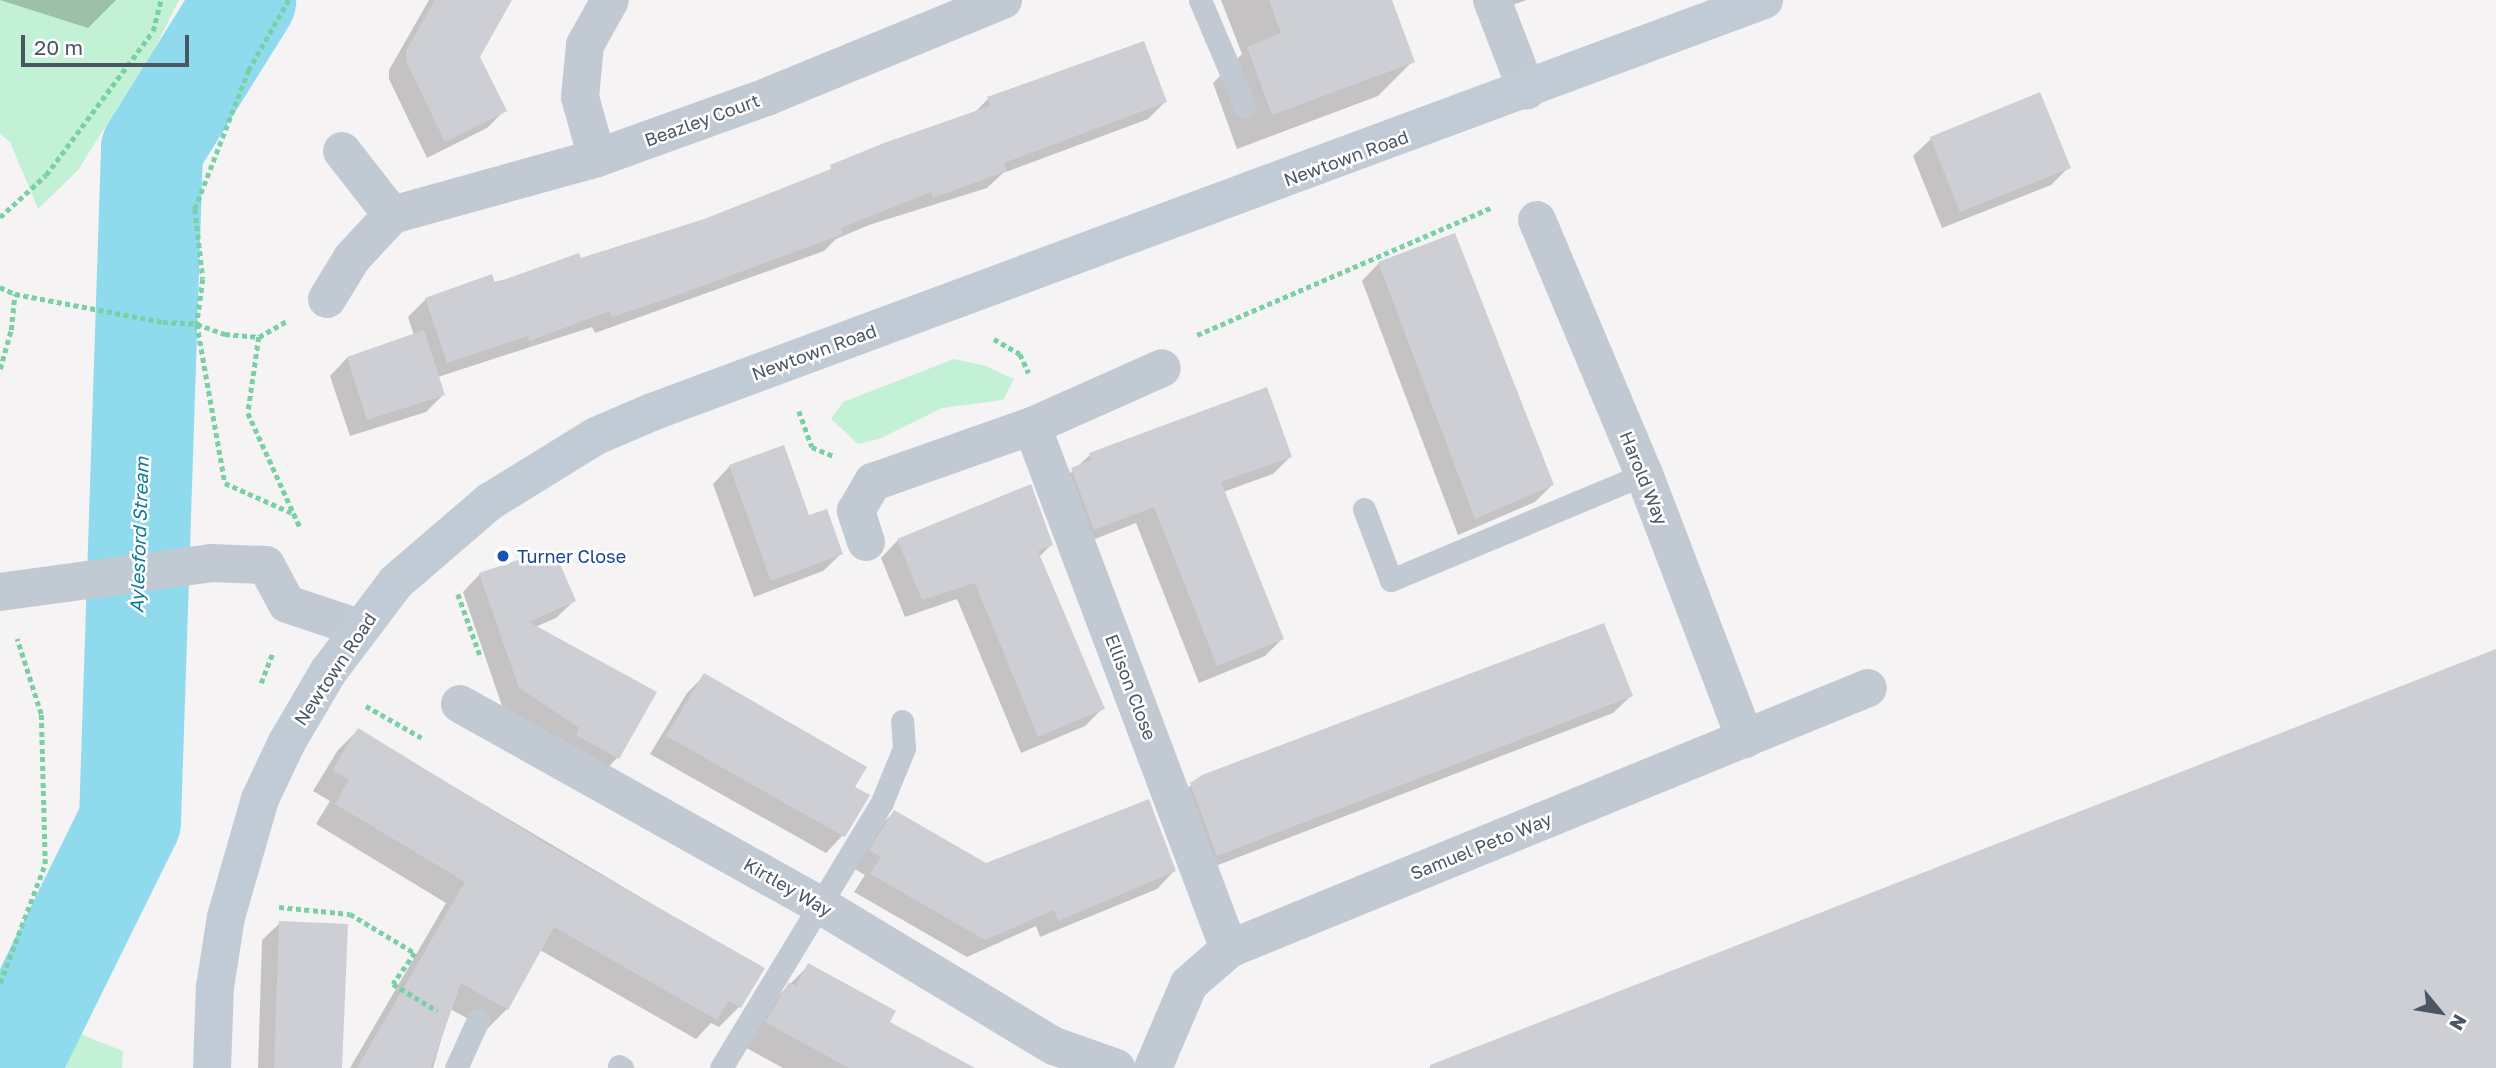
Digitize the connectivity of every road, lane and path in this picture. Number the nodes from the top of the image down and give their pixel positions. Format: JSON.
{"nodes":[{"id":1,"x":161,"y":0,"type":"edge"},
{"id":2,"x":289,"y":0,"type":"edge"},
{"id":3,"x":610,"y":0,"type":"edge"},
{"id":4,"x":1003,"y":0,"type":"edge"},
{"id":5,"x":1200,"y":0,"type":"edge"},
{"id":6,"x":1492,"y":0,"type":"edge"},
{"id":7,"x":1764,"y":0,"type":"edge"},
{"id":8,"x":1527,"y":91,"type":"junction"},
{"id":9,"x":1245,"y":106,"type":"dead end"},
{"id":10,"x":342,"y":151,"type":"dead end"},
{"id":11,"x":597,"y":158,"type":"junction"},
{"id":12,"x":392,"y":215,"type":"junction"},
{"id":13,"x":0,"y":217,"type":"edge"},
{"id":14,"x":1537,"y":220,"type":"joint"},
{"id":15,"x":0,"y":288,"type":"edge"},
{"id":16,"x":15,"y":295,"type":"junction"},
{"id":17,"x":972,"y":295,"type":"junction"},
{"id":18,"x":327,"y":299,"type":"dead end"},
{"id":19,"x":197,"y":324,"type":"junction"},
{"id":20,"x":784,"y":363,"type":"junction"},
{"id":21,"x":1162,"y":368,"type":"joint"},
{"id":22,"x":0,"y":369,"type":"edge"},
{"id":23,"x":1041,"y":420,"type":"junction"},
{"id":24,"x":1644,"y":474,"type":"junction"},
{"id":25,"x":885,"y":477,"type":"junction"},
{"id":26,"x":1364,"y":509,"type":"dead end"},
{"id":27,"x":438,"y":541,"type":"junction"},
{"id":28,"x":866,"y":542,"type":"dead end"},
{"id":29,"x":1,"y":592,"type":"edge"},
{"id":30,"x":359,"y":628,"type":"junction"},
{"id":31,"x":324,"y":680,"type":"junction"},
{"id":32,"x":1867,"y":688,"type":"dead end"},
{"id":33,"x":460,"y":704,"type":"junction"},
{"id":34,"x":902,"y":721,"type":"dead end"},
{"id":35,"x":1745,"y":739,"type":"junction"},
{"id":36,"x":230,"y":902,"type":"junction"},
{"id":37,"x":820,"y":905,"type":"junction"},
{"id":38,"x":1228,"y":948,"type":"junction"},
{"id":39,"x":0,"y":984,"type":"edge"},
{"id":40,"x":475,"y":1027,"type":"joint"},
{"id":41,"x":212,"y":1068,"type":"edge"},
{"id":42,"x":456,"y":1068,"type":"edge"},
{"id":43,"x":721,"y":1068,"type":"edge"},
{"id":44,"x":1116,"y":1068,"type":"edge"},
{"id":45,"x":1153,"y":1068,"type":"edge"}],
"edges":[{"from":1,"to":13,"type":"path"},
{"from":2,"to":19,"type":"path"},
{"from":3,"to":11,"type":"street"},
{"from":4,"to":11,"type":"street","name":"Beazley Court"},
{"from":5,"to":9,"type":"lane"},
{"from":6,"to":8,"type":"street"},
{"from":7,"to":8,"type":"street","name":"Newtown Road"},
{"from":8,"to":17,"type":"street","name":"Newtown Road"},
{"from":10,"to":12,"type":"street"},
{"from":11,"to":12,"type":"street","name":"Beazley Court"},
{"from":12,"to":18,"type":"street"},
{"from":14,"to":21,"type":"path"},
{"from":14,"to":24,"type":"street","name":"Harold Way"},
{"from":15,"to":16,"type":"path"},
{"from":16,"to":19,"type":"path"},
{"from":16,"to":22,"type":"path"},
{"from":17,"to":20,"type":"street","name":"Newtown Road"},
{"from":17,"to":23,"type":"path"},
{"from":19,"to":19,"type":"path"},
{"from":20,"to":25,"type":"path"},
{"from":20,"to":27,"type":"street","name":"Newtown Road"},
{"from":21,"to":23,"type":"street"},
{"from":23,"to":25,"type":"street"},
{"from":23,"to":38,"type":"street","name":"Ellison Close"},
{"from":24,"to":26,"type":"lane"},
{"from":24,"to":35,"type":"street","name":"Harold Way"},
{"from":25,"to":28,"type":"street"},
{"from":27,"to":30,"type":"street","name":"Newtown Road"},
{"from":27,"to":33,"type":"path"},
{"from":29,"to":30,"type":"street"},
{"from":29,"to":39,"type":"path"},
{"from":30,"to":31,"type":"street","name":"Newtown Road"},
{"from":31,"to":33,"type":"path"},
{"from":31,"to":36,"type":"street","name":"Newtown Road"},
{"from":32,"to":35,"type":"street","name":"Samuel Peto Way"},
{"from":33,"to":37,"type":"street","name":"Kirtley Way"},
{"from":34,"to":37,"type":"lane"},
{"from":35,"to":38,"type":"street","name":"Samuel Peto Way"},
{"from":36,"to":40,"type":"path"},
{"from":36,"to":41,"type":"street","name":"Newtown Road"},
{"from":37,"to":43,"type":"lane"},
{"from":37,"to":44,"type":"street","name":"Kirtley Way"},
{"from":38,"to":45,"type":"street","name":"Samuel Peto Way"},
{"from":40,"to":42,"type":"lane"}]}
